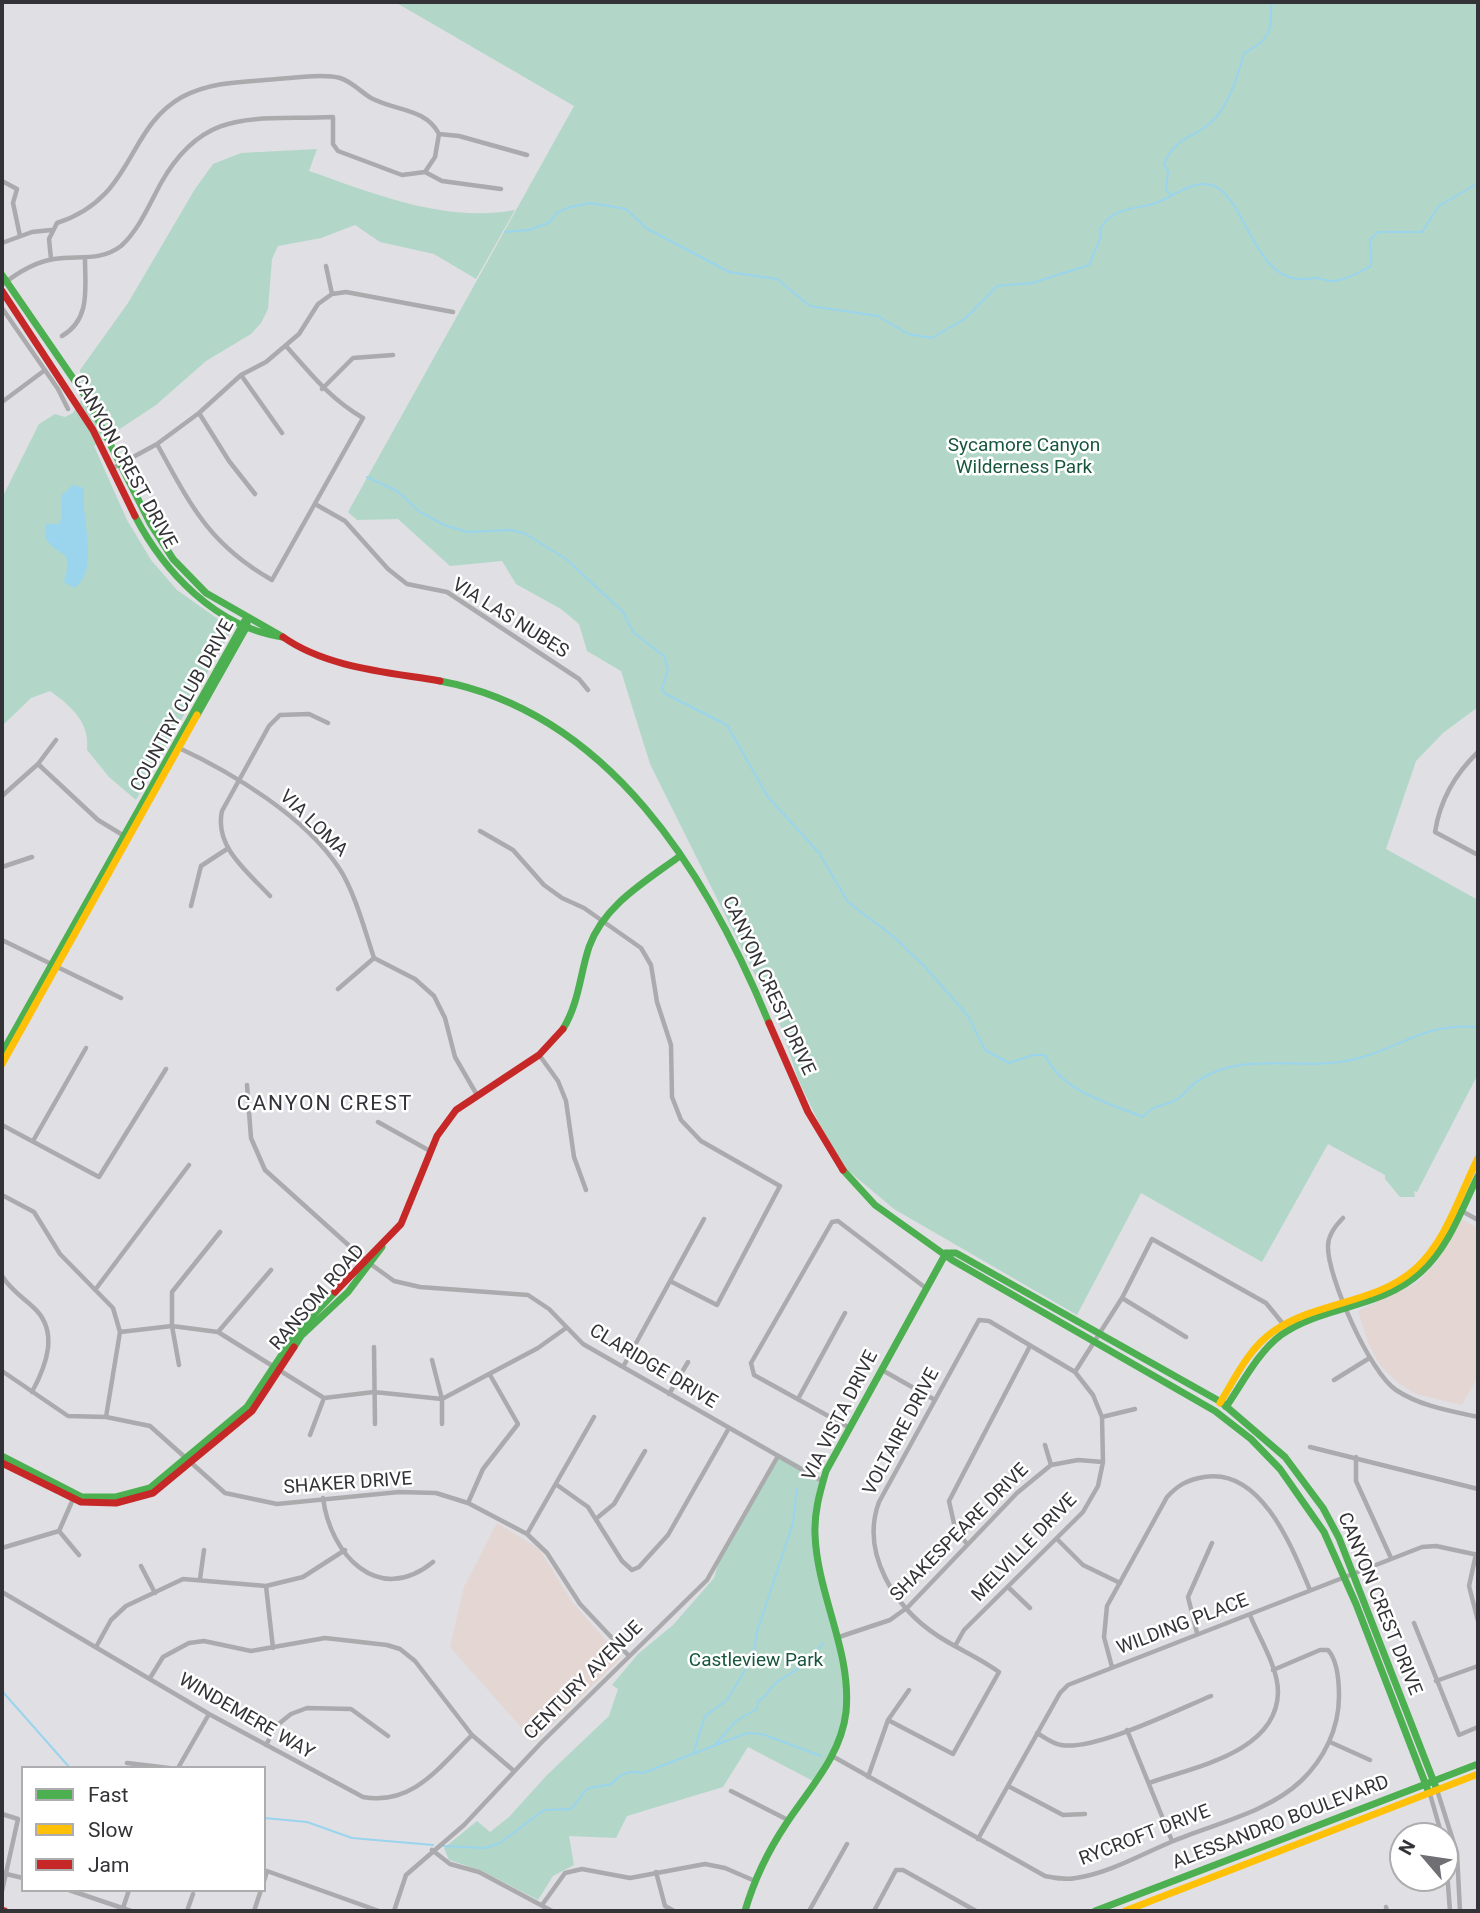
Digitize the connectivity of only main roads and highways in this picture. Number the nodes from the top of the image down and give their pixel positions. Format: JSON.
{"nodes":[{"id":1,"x":3,"y":280,"type":"edge"},
{"id":2,"x":2,"y":291,"type":"edge"},
{"id":3,"x":247,"y":617,"type":"junction"},
{"id":4,"x":244,"y":625,"type":"junction"},
{"id":5,"x":282,"y":637,"type":"junction"},
{"id":6,"x":680,"y":856,"type":"junction"},
{"id":7,"x":54,"y":965,"type":"junction"},
{"id":8,"x":2,"y":1053,"type":"edge"},
{"id":9,"x":2,"y":1063,"type":"edge"},
{"id":10,"x":1478,"y":1158,"type":"edge"},
{"id":11,"x":1478,"y":1176,"type":"edge"},
{"id":12,"x":1457,"y":1208,"type":"junction"},
{"id":13,"x":946,"y":1253,"type":"junction"},
{"id":14,"x":1224,"y":1404,"type":"junction"},
{"id":15,"x":1218,"y":1412,"type":"junction"},
{"id":16,"x":2,"y":1456,"type":"edge"},
{"id":17,"x":2,"y":1463,"type":"edge"},
{"id":18,"x":74,"y":1498,"type":"junction"},
{"id":19,"x":1478,"y":1764,"type":"edge"},
{"id":20,"x":1478,"y":1774,"type":"edge"},
{"id":21,"x":1430,"y":1783,"type":"junction"},
{"id":22,"x":1433,"y":1791,"type":"junction"},
{"id":23,"x":745,"y":1911,"type":"edge"},
{"id":24,"x":1095,"y":1911,"type":"edge"},
{"id":25,"x":1125,"y":1911,"type":"edge"}],
"edges":[{"from":1,"to":3,"type":"main road","name":"CANYON CREST DRIVE"},
{"from":2,"to":4,"type":"main road","name":"CANYON CREST DRIVE"},
{"from":3,"to":4,"type":"main road","name":"COUNTRY CLUB DRIVE"},
{"from":3,"to":5,"type":"main road","name":"CANYON CREST DRIVE"},
{"from":4,"to":5,"type":"main road","name":"CANYON CREST DRIVE"},
{"from":4,"to":7,"type":"main road","name":"COUNTRY CLUB DRIVE"},
{"from":5,"to":6,"type":"main road","name":"CANYON CREST DRIVE"},
{"from":6,"to":13,"type":"main road","name":"CANYON CREST DRIVE"},
{"from":6,"to":18,"type":"main road","name":"RANSOM ROAD"},
{"from":7,"to":8,"type":"main road","name":"COUNTRY CLUB DRIVE"},
{"from":7,"to":9,"type":"main road","name":"COUNTRY CLUB DRIVE"},
{"from":10,"to":12,"type":"main road"},
{"from":11,"to":12,"type":"main road"},
{"from":12,"to":14,"type":"main road"},
{"from":13,"to":14,"type":"main road","name":"CANYON CREST DRIVE"},
{"from":13,"to":15,"type":"main road","name":"CANYON CREST DRIVE"},
{"from":13,"to":23,"type":"main road","name":"VIA VISTA DRIVE"},
{"from":14,"to":15,"type":"main road"},
{"from":14,"to":21,"type":"main road","name":"CANYON CREST DRIVE"},
{"from":15,"to":21,"type":"main road","name":"CANYON CREST DRIVE"},
{"from":16,"to":18,"type":"main road","name":"RANSOM ROAD"},
{"from":17,"to":18,"type":"main road","name":"RANSOM ROAD"},
{"from":19,"to":21,"type":"main road","name":"ALESSANDRO BOULEVARD"},
{"from":20,"to":22,"type":"main road","name":"ALESSANDRO BOULEVARD"},
{"from":21,"to":22,"type":"main road","name":"CANYON CREST DRIVE"},
{"from":21,"to":24,"type":"main road","name":"ALESSANDRO BOULEVARD"},
{"from":22,"to":25,"type":"main road","name":"ALESSANDRO BOULEVARD"}]}
